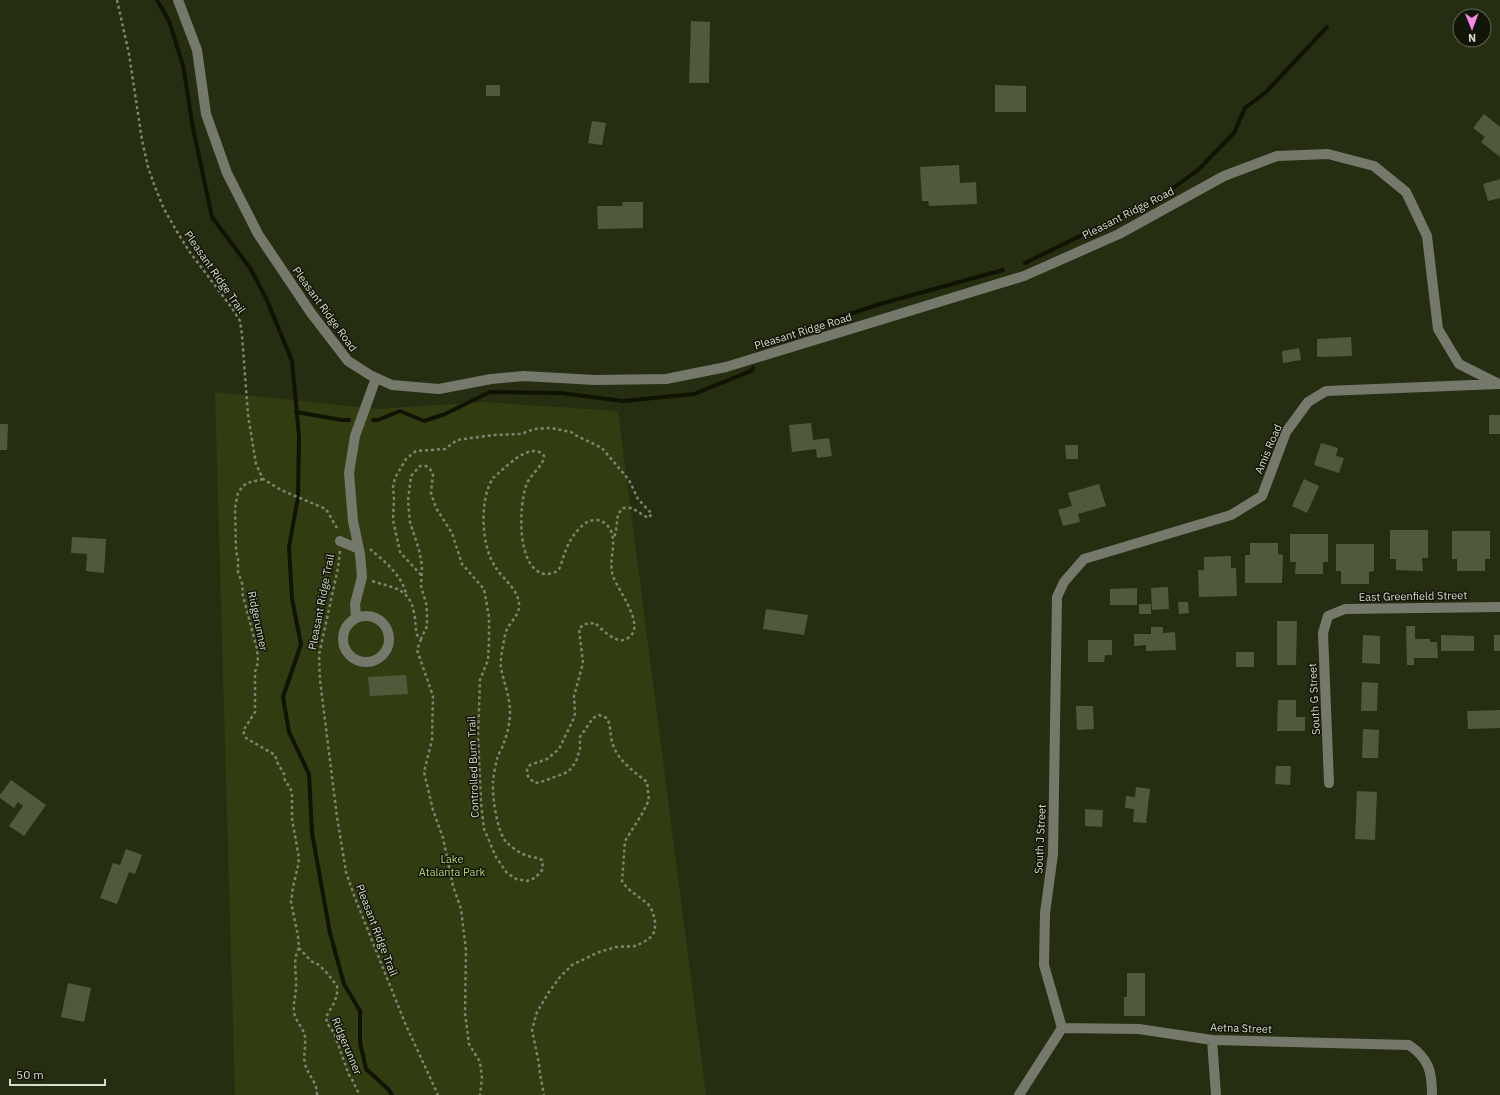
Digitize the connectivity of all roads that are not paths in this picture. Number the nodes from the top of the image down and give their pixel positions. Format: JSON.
{"nodes":[{"id":1,"x":178,"y":0,"type":"edge"},
{"id":2,"x":376,"y":378,"type":"junction"},
{"id":3,"x":1499,"y":384,"type":"edge"},
{"id":4,"x":339,"y":536,"type":"road end"},
{"id":5,"x":358,"y":545,"type":"junction"},
{"id":6,"x":1072,"y":572,"type":"joint"},
{"id":7,"x":1500,"y":607,"type":"edge"},
{"id":8,"x":1328,"y":616,"type":"joint"},
{"id":9,"x":356,"y":617,"type":"junction"},
{"id":10,"x":1329,"y":783,"type":"dead end"},
{"id":11,"x":1062,"y":1028,"type":"junction"},
{"id":12,"x":1212,"y":1040,"type":"junction"},
{"id":13,"x":1019,"y":1095,"type":"edge"},
{"id":14,"x":1216,"y":1095,"type":"edge"},
{"id":15,"x":1432,"y":1095,"type":"edge"}],
"edges":[{"from":1,"to":2,"type":"street","name":"Pleasant Ridge Road"},
{"from":2,"to":3,"type":"street","name":"Pleasant Ridge Road"},
{"from":2,"to":5,"type":"street"},
{"from":3,"to":6,"type":"street","name":"Amis Road"},
{"from":4,"to":5,"type":"street"},
{"from":5,"to":9,"type":"street"},
{"from":6,"to":11,"type":"street","name":"South J Street"},
{"from":7,"to":8,"type":"street","name":"East Greenfield Street"},
{"from":8,"to":10,"type":"street","name":"South G Street"},
{"from":9,"to":9,"type":"street"},
{"from":11,"to":12,"type":"street","name":"Aetna Street"},
{"from":11,"to":13,"type":"street"},
{"from":12,"to":14,"type":"street"},
{"from":12,"to":15,"type":"street","name":"Aetna Street"}]}
